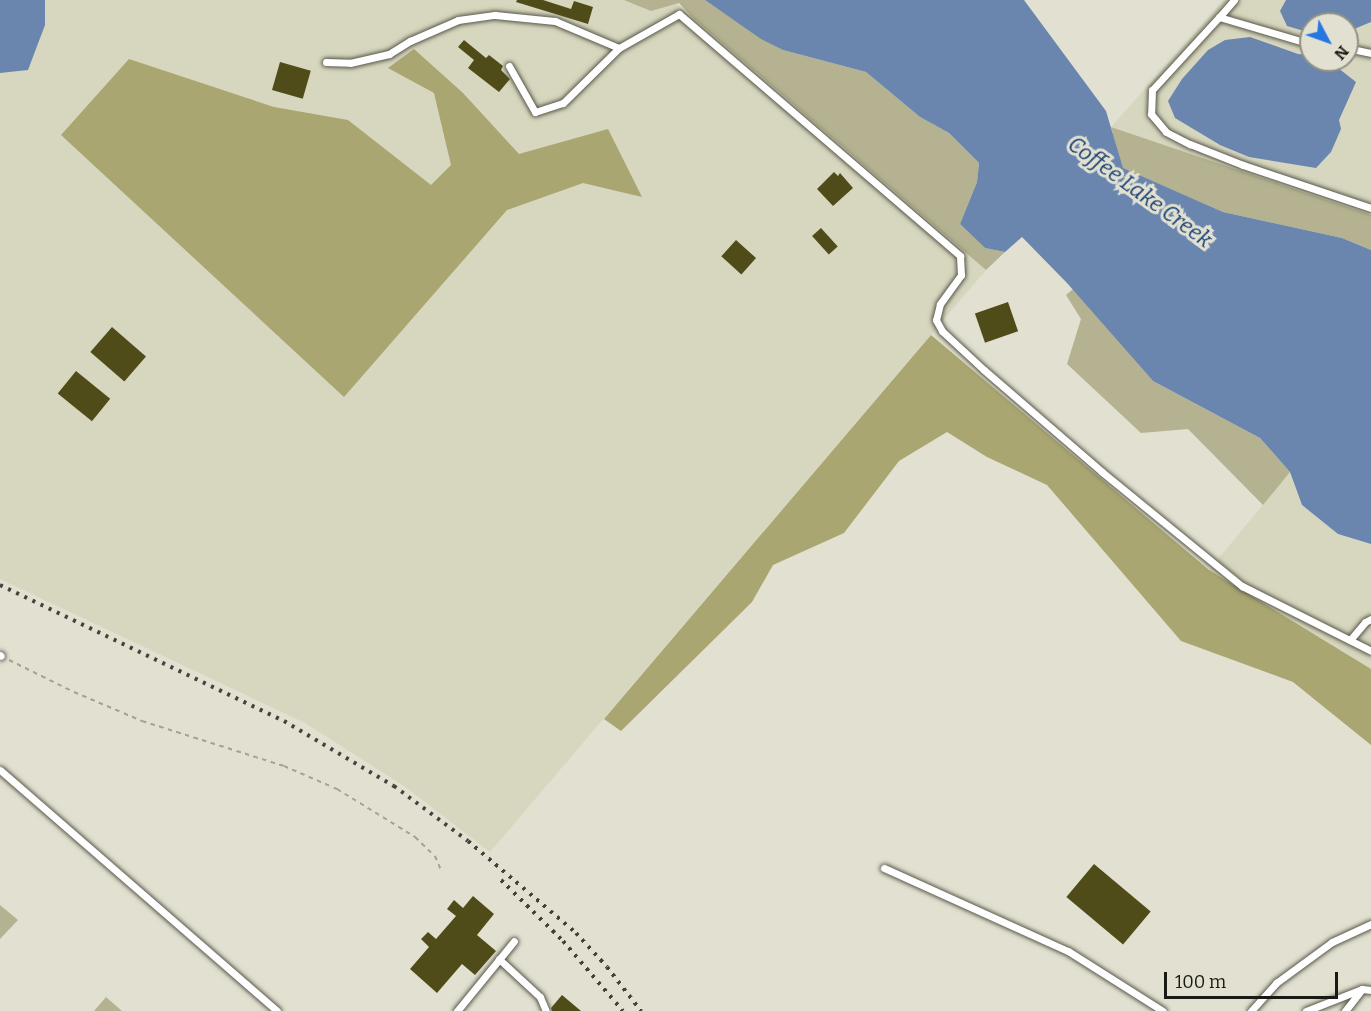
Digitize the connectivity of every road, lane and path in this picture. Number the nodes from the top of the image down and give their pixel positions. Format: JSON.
{"nodes":[{"id":1,"x":1234,"y":0,"type":"edge"},
{"id":2,"x":1219,"y":17,"type":"junction"},
{"id":3,"x":1299,"y":40,"type":"edge"},
{"id":4,"x":619,"y":48,"type":"junction"},
{"id":5,"x":326,"y":62,"type":"dead end"},
{"id":6,"x":509,"y":66,"type":"dead end"},
{"id":7,"x":1371,"y":208,"type":"edge"},
{"id":8,"x":1371,"y":619,"type":"edge"},
{"id":9,"x":1350,"y":640,"type":"junction"},
{"id":10,"x":1371,"y":651,"type":"edge"},
{"id":11,"x":1,"y":656,"type":"edge"},
{"id":12,"x":0,"y":770,"type":"edge"},
{"id":13,"x":884,"y":868,"type":"dead end"},
{"id":14,"x":441,"y":870,"type":"dead end"},
{"id":15,"x":1371,"y":924,"type":"edge"},
{"id":16,"x":514,"y":941,"type":"dead end"},
{"id":17,"x":499,"y":959,"type":"junction"},
{"id":18,"x":1362,"y":989,"type":"junction"},
{"id":19,"x":1371,"y":990,"type":"edge"},
{"id":20,"x":277,"y":1011,"type":"edge"},
{"id":21,"x":457,"y":1011,"type":"edge"},
{"id":22,"x":546,"y":1011,"type":"edge"},
{"id":23,"x":1162,"y":1011,"type":"edge"},
{"id":24,"x":1251,"y":1011,"type":"edge"},
{"id":25,"x":1306,"y":1011,"type":"edge"},
{"id":26,"x":1345,"y":1011,"type":"edge"}],
"edges":[{"from":1,"to":2,"type":"lane"},
{"from":2,"to":3,"type":"lane"},
{"from":2,"to":7,"type":"lane"},
{"from":4,"to":5,"type":"lane"},
{"from":4,"to":6,"type":"lane"},
{"from":4,"to":9,"type":"lane"},
{"from":8,"to":9,"type":"lane"},
{"from":9,"to":10,"type":"lane"},
{"from":11,"to":14,"type":"path"},
{"from":12,"to":20,"type":"lane"},
{"from":13,"to":23,"type":"lane"},
{"from":15,"to":24,"type":"lane"},
{"from":16,"to":17,"type":"lane"},
{"from":17,"to":21,"type":"lane"},
{"from":17,"to":22,"type":"lane"},
{"from":18,"to":19,"type":"lane"},
{"from":18,"to":25,"type":"lane"},
{"from":18,"to":26,"type":"lane"}]}
